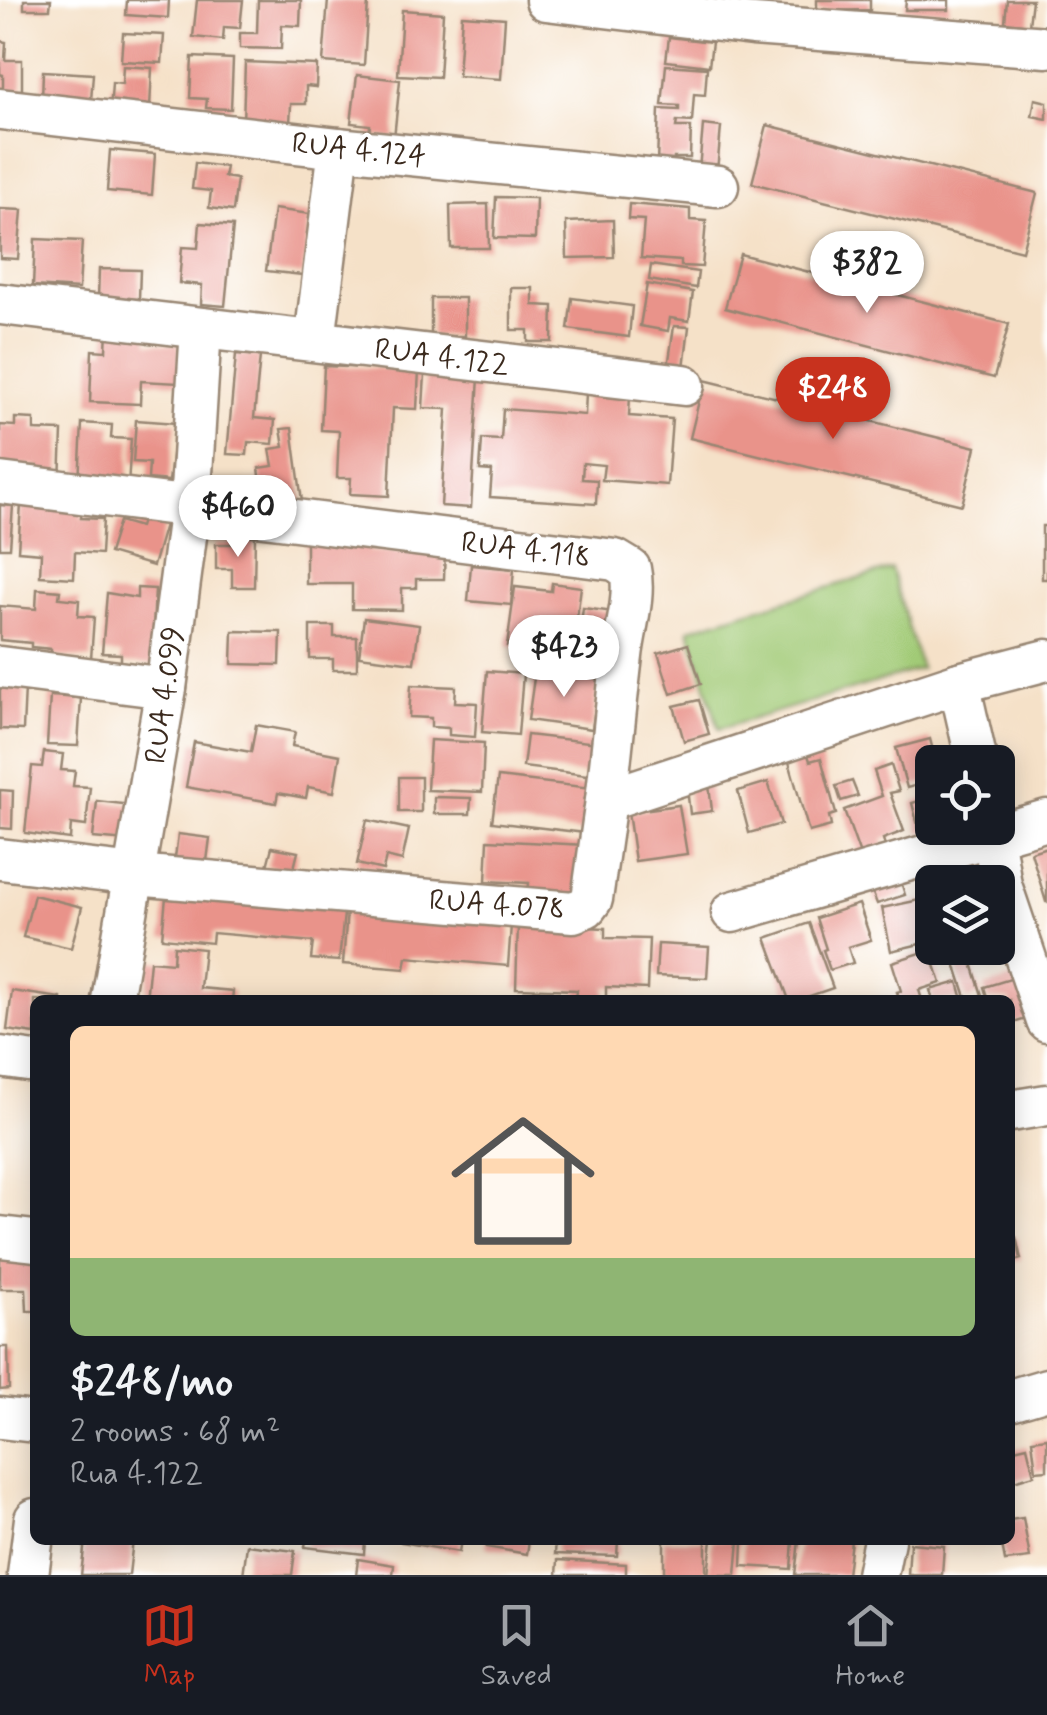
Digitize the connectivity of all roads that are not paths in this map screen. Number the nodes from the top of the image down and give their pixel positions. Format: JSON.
{"nodes":[{"id":1,"x":546,"y":0,"type":"edge"},
{"id":2,"x":754,"y":12,"type":"edge"},
{"id":3,"x":1047,"y":46,"type":"edge"},
{"id":4,"x":0,"y":109,"type":"edge"},
{"id":5,"x":339,"y":148,"type":"junction"},
{"id":6,"x":718,"y":186,"type":"dead end"},
{"id":7,"x":0,"y":304,"type":"edge"},
{"id":8,"x":201,"y":328,"type":"junction"},
{"id":9,"x":314,"y":340,"type":"junction"},
{"id":10,"x":684,"y":385,"type":"dead end"},
{"id":11,"x":0,"y":482,"type":"edge"},
{"id":12,"x":190,"y":506,"type":"junction"},
{"id":13,"x":1047,"y":660,"type":"edge"},
{"id":14,"x":0,"y":666,"type":"edge"},
{"id":15,"x":959,"y":683,"type":"junction"},
{"id":16,"x":166,"y":688,"type":"junction"},
{"id":17,"x":973,"y":745,"type":"edge"},
{"id":18,"x":606,"y":800,"type":"junction"},
{"id":19,"x":1047,"y":820,"type":"edge"},
{"id":20,"x":1015,"y":826,"type":"edge"},
{"id":21,"x":947,"y":845,"type":"edge"},
{"id":22,"x":994,"y":845,"type":"edge"},
{"id":23,"x":0,"y":859,"type":"edge"},
{"id":24,"x":135,"y":875,"type":"junction"},
{"id":25,"x":732,"y":912,"type":"dead end"},
{"id":26,"x":113,"y":995,"type":"edge"},
{"id":27,"x":1047,"y":1020,"type":"edge"},
{"id":28,"x":0,"y":1057,"type":"edge"},
{"id":29,"x":30,"y":1061,"type":"edge"},
{"id":30,"x":1047,"y":1105,"type":"edge"},
{"id":31,"x":1015,"y":1109,"type":"edge"},
{"id":32,"x":0,"y":1237,"type":"edge"},
{"id":33,"x":30,"y":1240,"type":"edge"},
{"id":34,"x":1047,"y":1389,"type":"edge"},
{"id":35,"x":1015,"y":1399,"type":"edge"},
{"id":36,"x":0,"y":1418,"type":"edge"},
{"id":37,"x":30,"y":1421,"type":"edge"},
{"id":38,"x":32,"y":1545,"type":"edge"},
{"id":39,"x":883,"y":1545,"type":"edge"},
{"id":40,"x":28,"y":1575,"type":"edge"},
{"id":41,"x":877,"y":1575,"type":"edge"}],
"edges":[{"from":1,"to":2,"type":"street"},
{"from":2,"to":3,"type":"street"},
{"from":4,"to":5,"type":"street","name":"RUA 4.124"},
{"from":5,"to":6,"type":"street","name":"RUA 4.124"},
{"from":5,"to":9,"type":"street"},
{"from":7,"to":8,"type":"street","name":"RUA 4.122"},
{"from":8,"to":9,"type":"street","name":"RUA 4.122"},
{"from":8,"to":12,"type":"street","name":"RUA 4.099"},
{"from":9,"to":10,"type":"street","name":"RUA 4.122"},
{"from":11,"to":12,"type":"street"},
{"from":12,"to":16,"type":"street","name":"RUA 4.099"},
{"from":12,"to":18,"type":"street","name":"RUA 4.118"},
{"from":13,"to":15,"type":"street"},
{"from":14,"to":16,"type":"street"},
{"from":15,"to":17,"type":"street"},
{"from":15,"to":18,"type":"street"},
{"from":16,"to":24,"type":"street","name":"RUA 4.099"},
{"from":18,"to":24,"type":"street","name":"RUA 4.078"},
{"from":19,"to":20,"type":"street"},
{"from":21,"to":25,"type":"street"},
{"from":22,"to":27,"type":"street"},
{"from":23,"to":24,"type":"street","name":"RUA 4.078"},
{"from":24,"to":26,"type":"street","name":"RUA 4.099"},
{"from":28,"to":29,"type":"street"},
{"from":30,"to":31,"type":"street"},
{"from":32,"to":33,"type":"street"},
{"from":34,"to":35,"type":"street"},
{"from":36,"to":37,"type":"street"},
{"from":38,"to":40,"type":"street"},
{"from":39,"to":41,"type":"street"}]}
